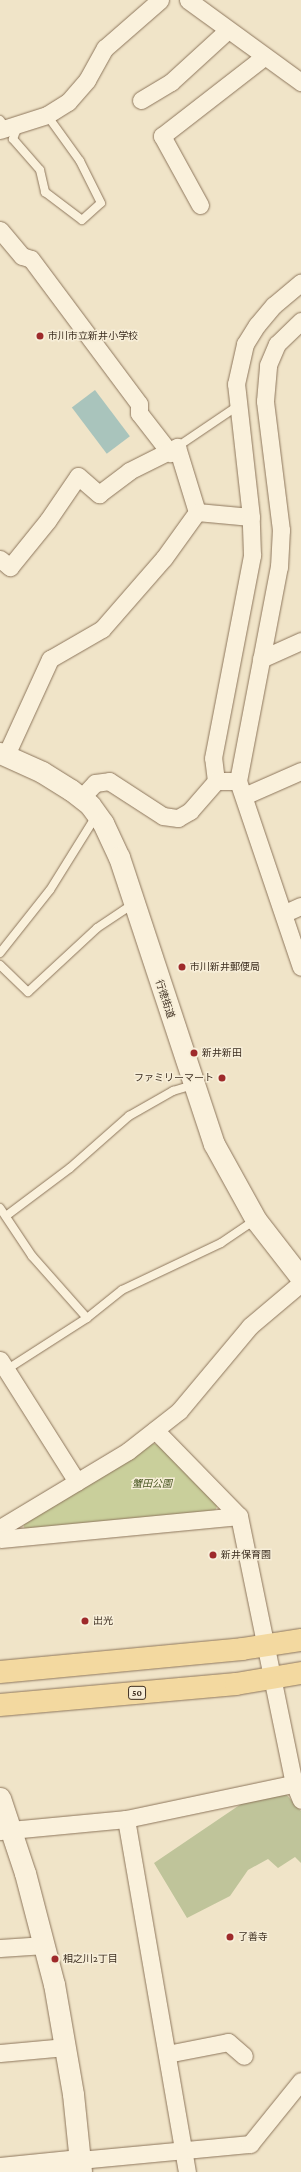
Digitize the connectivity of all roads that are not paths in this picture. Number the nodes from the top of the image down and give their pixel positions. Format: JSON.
{"nodes":[{"id":1,"x":160,"y":0,"type":"edge"},
{"id":2,"x":188,"y":0,"type":"edge"},
{"id":3,"x":228,"y":30,"type":"junction"},
{"id":4,"x":265,"y":56,"type":"junction"},
{"id":5,"x":301,"y":82,"type":"edge"},
{"id":6,"x":141,"y":100,"type":"dead end"},
{"id":7,"x":47,"y":115,"type":"junction"},
{"id":8,"x":0,"y":120,"type":"edge"},
{"id":9,"x":18,"y":126,"type":"junction"},
{"id":10,"x":0,"y":130,"type":"edge"},
{"id":11,"x":200,"y":205,"type":"dead end"},
{"id":12,"x":0,"y":230,"type":"edge"},
{"id":13,"x":301,"y":282,"type":"edge"},
{"id":14,"x":301,"y":321,"type":"edge"},
{"id":15,"x":236,"y":407,"type":"junction"},
{"id":16,"x":173,"y":450,"type":"junction"},
{"id":17,"x":197,"y":512,"type":"junction"},
{"id":18,"x":251,"y":517,"type":"junction"},
{"id":19,"x":0,"y":560,"type":"edge"},
{"id":20,"x":301,"y":641,"type":"edge"},
{"id":21,"x":261,"y":659,"type":"junction"},
{"id":22,"x":1,"y":754,"type":"edge"},
{"id":23,"x":301,"y":771,"type":"edge"},
{"id":24,"x":216,"y":781,"type":"junction"},
{"id":25,"x":241,"y":788,"type":"junction"},
{"id":26,"x":82,"y":797,"type":"junction"},
{"id":27,"x":97,"y":814,"type":"junction"},
{"id":28,"x":134,"y":904,"type":"junction"},
{"id":29,"x":301,"y":906,"type":"edge"},
{"id":30,"x":285,"y":913,"type":"junction"},
{"id":31,"x":0,"y":953,"type":"edge"},
{"id":32,"x":0,"y":965,"type":"edge"},
{"id":33,"x":301,"y":967,"type":"edge"},
{"id":34,"x":193,"y":1085,"type":"junction"},
{"id":35,"x":0,"y":1208,"type":"edge"},
{"id":36,"x":6,"y":1216,"type":"junction"},
{"id":37,"x":256,"y":1220,"type":"junction"},
{"id":38,"x":299,"y":1272,"type":"edge"},
{"id":39,"x":87,"y":1318,"type":"junction"},
{"id":40,"x":2,"y":1368,"type":"edge"},
{"id":41,"x":155,"y":1430,"type":"junction"},
{"id":42,"x":77,"y":1482,"type":"junction"},
{"id":43,"x":239,"y":1516,"type":"junction"},
{"id":44,"x":0,"y":1528,"type":"edge"},
{"id":45,"x":0,"y":1539,"type":"edge"},
{"id":46,"x":301,"y":1640,"type":"edge"},
{"id":47,"x":267,"y":1646,"type":"junction"},
{"id":48,"x":0,"y":1672,"type":"edge"},
{"id":49,"x":301,"y":1673,"type":"edge"},
{"id":50,"x":273,"y":1678,"type":"junction"},
{"id":51,"x":0,"y":1705,"type":"edge"},
{"id":52,"x":298,"y":1782,"type":"edge"},
{"id":53,"x":0,"y":1798,"type":"edge"},
{"id":54,"x":301,"y":1800,"type":"edge"},
{"id":55,"x":126,"y":1819,"type":"junction"},
{"id":56,"x":6,"y":1830,"type":"edge"},
{"id":57,"x":45,"y":1944,"type":"junction"},
{"id":58,"x":0,"y":1948,"type":"edge"},
{"id":59,"x":66,"y":2047,"type":"junction"},
{"id":60,"x":0,"y":2053,"type":"edge"},
{"id":61,"x":167,"y":2054,"type":"junction"},
{"id":62,"x":244,"y":2056,"type":"dead end"},
{"id":63,"x":301,"y":2081,"type":"edge"},
{"id":64,"x":184,"y":2151,"type":"junction"},
{"id":65,"x":80,"y":2166,"type":"edge"},
{"id":66,"x":0,"y":2168,"type":"edge"},
{"id":67,"x":187,"y":2172,"type":"edge"}],
"edges":[{"from":1,"to":7,"type":"street"},
{"from":2,"to":3,"type":"street"},
{"from":3,"to":4,"type":"street"},
{"from":3,"to":6,"type":"street"},
{"from":4,"to":5,"type":"street"},
{"from":4,"to":11,"type":"street"},
{"from":7,"to":9,"type":"street"},
{"from":7,"to":9,"type":"lane"},
{"from":8,"to":9,"type":"lane"},
{"from":9,"to":10,"type":"street"},
{"from":12,"to":16,"type":"street"},
{"from":13,"to":15,"type":"street"},
{"from":14,"to":21,"type":"street"},
{"from":15,"to":16,"type":"lane"},
{"from":15,"to":18,"type":"street"},
{"from":16,"to":17,"type":"street"},
{"from":16,"to":19,"type":"street"},
{"from":17,"to":18,"type":"street"},
{"from":17,"to":22,"type":"street"},
{"from":18,"to":24,"type":"street"},
{"from":20,"to":21,"type":"street"},
{"from":21,"to":25,"type":"street"},
{"from":22,"to":26,"type":"street","name":"行徳街道"},
{"from":23,"to":25,"type":"street"},
{"from":24,"to":25,"type":"street"},
{"from":24,"to":26,"type":"street"},
{"from":25,"to":30,"type":"street"},
{"from":26,"to":27,"type":"street","name":"行徳街道"},
{"from":27,"to":28,"type":"street","name":"行徳街道"},
{"from":27,"to":31,"type":"lane"},
{"from":28,"to":32,"type":"lane"},
{"from":28,"to":34,"type":"street","name":"行徳街道"},
{"from":29,"to":30,"type":"street"},
{"from":30,"to":33,"type":"street"},
{"from":34,"to":36,"type":"lane"},
{"from":34,"to":37,"type":"street","name":"行徳街道"},
{"from":35,"to":36,"type":"lane"},
{"from":36,"to":39,"type":"lane"},
{"from":37,"to":38,"type":"street","name":"行徳街道"},
{"from":37,"to":39,"type":"lane"},
{"from":38,"to":41,"type":"street"},
{"from":39,"to":40,"type":"lane"},
{"from":40,"to":42,"type":"street"},
{"from":41,"to":42,"type":"street"},
{"from":41,"to":43,"type":"street"},
{"from":42,"to":44,"type":"street"},
{"from":43,"to":45,"type":"street"},
{"from":43,"to":47,"type":"street"},
{"from":46,"to":47,"type":"main road"},
{"from":47,"to":48,"type":"main road"},
{"from":47,"to":50,"type":"street"},
{"from":49,"to":50,"type":"main road","number":"50"},
{"from":50,"to":51,"type":"main road","number":"50"},
{"from":50,"to":52,"type":"street"},
{"from":52,"to":54,"type":"street"},
{"from":52,"to":55,"type":"street"},
{"from":53,"to":56,"type":"street"},
{"from":55,"to":56,"type":"street"},
{"from":55,"to":61,"type":"street"},
{"from":56,"to":57,"type":"street"},
{"from":57,"to":58,"type":"street"},
{"from":57,"to":59,"type":"street"},
{"from":59,"to":60,"type":"street"},
{"from":59,"to":65,"type":"street"},
{"from":61,"to":62,"type":"street"},
{"from":61,"to":64,"type":"street"},
{"from":63,"to":64,"type":"street"},
{"from":64,"to":65,"type":"street"},
{"from":64,"to":67,"type":"street"},
{"from":65,"to":66,"type":"street"}]}
